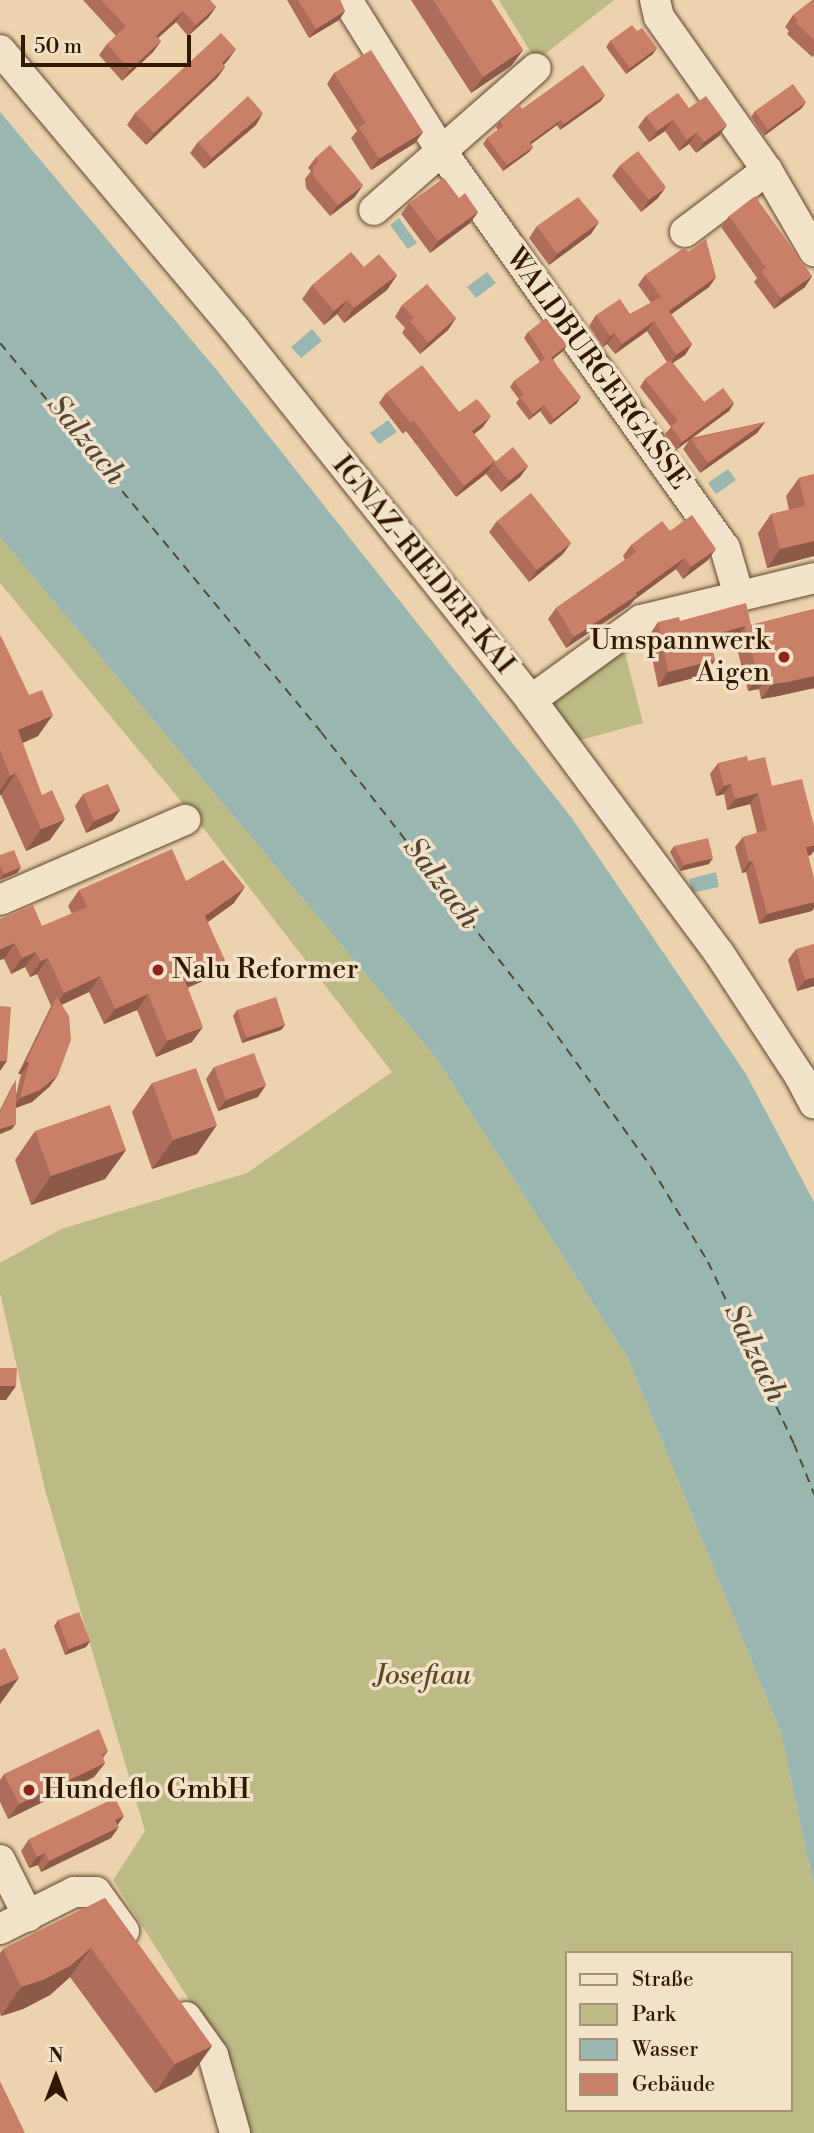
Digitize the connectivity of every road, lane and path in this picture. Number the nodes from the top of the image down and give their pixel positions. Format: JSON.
{"nodes":[{"id":1,"x":347,"y":0,"type":"edge"},
{"id":2,"x":655,"y":0,"type":"edge"},
{"id":3,"x":0,"y":50,"type":"edge"},
{"id":4,"x":536,"y":68,"type":"dead end"},
{"id":5,"x":440,"y":149,"type":"junction"},
{"id":6,"x":767,"y":170,"type":"junction"},
{"id":7,"x":374,"y":210,"type":"dead end"},
{"id":8,"x":685,"y":232,"type":"dead end"},
{"id":9,"x":814,"y":251,"type":"edge"},
{"id":10,"x":814,"y":578,"type":"edge"},
{"id":11,"x":739,"y":596,"type":"junction"},
{"id":12,"x":531,"y":700,"type":"junction"},
{"id":13,"x":185,"y":820,"type":"dead end"},
{"id":14,"x":0,"y":900,"type":"edge"},
{"id":15,"x":814,"y":1103,"type":"edge"},
{"id":16,"x":0,"y":1860,"type":"edge"},
{"id":17,"x":28,"y":1916,"type":"junction"},
{"id":18,"x":0,"y":1929,"type":"edge"},
{"id":19,"x":142,"y":1956,"type":"edge"},
{"id":20,"x":166,"y":1989,"type":"edge"},
{"id":21,"x":235,"y":2133,"type":"edge"}],
"edges":[{"from":1,"to":5,"type":"street","name":"WALDBURGERGASSE"},
{"from":2,"to":6,"type":"street"},
{"from":3,"to":12,"type":"street","name":"IGNAZ-RIEDER-KAI"},
{"from":4,"to":5,"type":"street"},
{"from":5,"to":7,"type":"street"},
{"from":5,"to":11,"type":"street","name":"WALDBURGERGASSE"},
{"from":6,"to":8,"type":"street"},
{"from":6,"to":9,"type":"street"},
{"from":10,"to":11,"type":"street"},
{"from":11,"to":12,"type":"street"},
{"from":12,"to":15,"type":"street","name":"IGNAZ-RIEDER-KAI"},
{"from":13,"to":14,"type":"street"},
{"from":16,"to":17,"type":"street"},
{"from":17,"to":18,"type":"street"},
{"from":17,"to":19,"type":"street"},
{"from":20,"to":21,"type":"street"}]}
